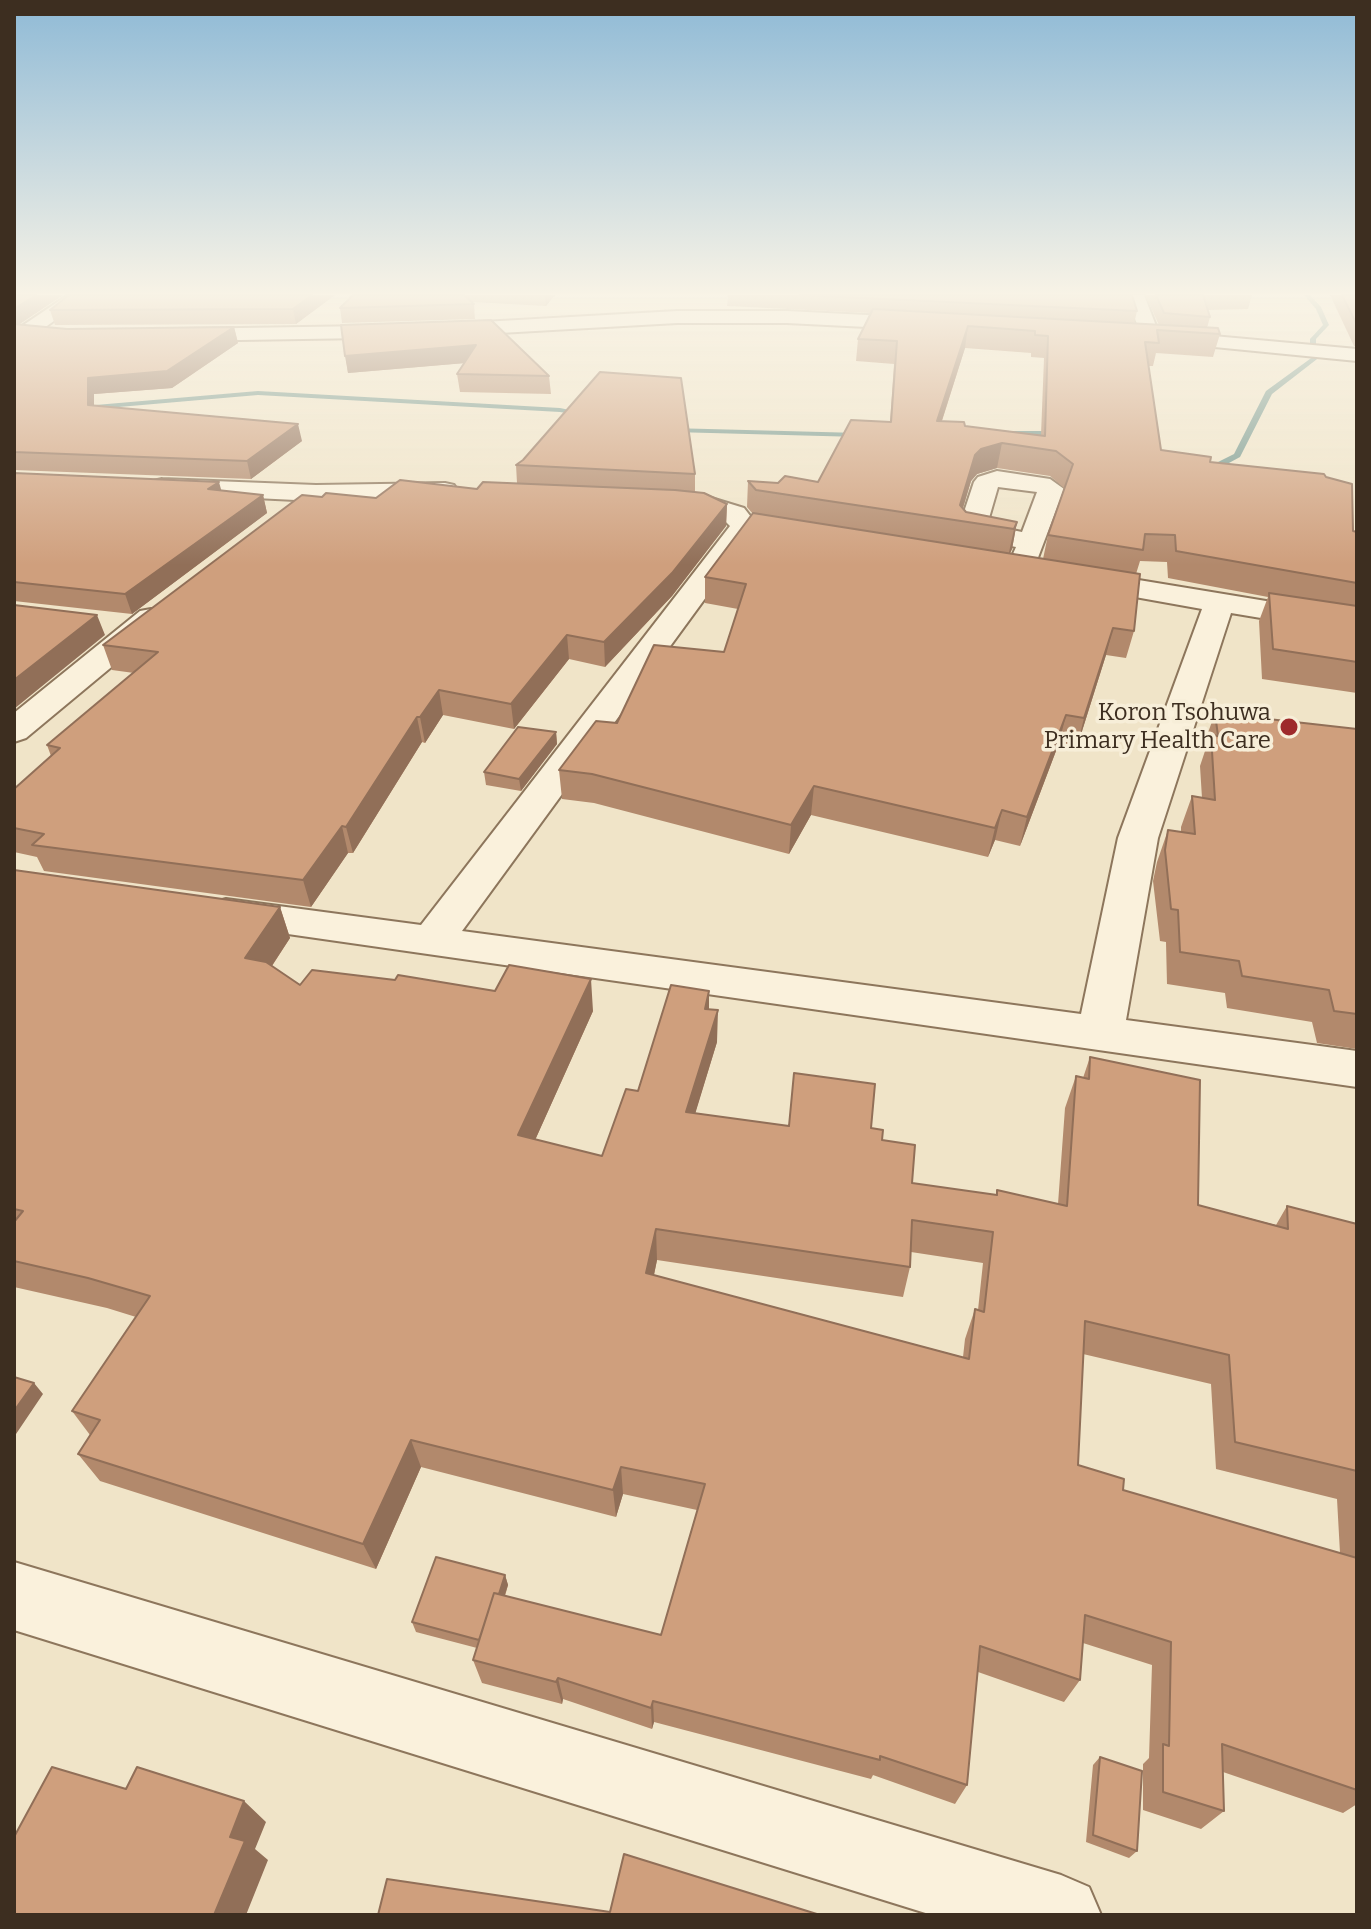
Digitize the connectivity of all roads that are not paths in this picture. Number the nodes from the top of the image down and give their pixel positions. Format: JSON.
{"nodes":[{"id":1,"x":141,"y":486,"type":"edge"},
{"id":2,"x":464,"y":492,"type":"edge"},
{"id":3,"x":316,"y":493,"type":"junction"},
{"id":4,"x":645,"y":499,"type":"edge"},
{"id":5,"x":279,"y":522,"type":"edge"},
{"id":6,"x":1032,"y":542,"type":"dead end"},
{"id":7,"x":990,"y":565,"type":"edge"},
{"id":8,"x":1021,"y":570,"type":"junction"},
{"id":9,"x":177,"y":599,"type":"edge"},
{"id":10,"x":1220,"y":602,"type":"junction"},
{"id":11,"x":92,"y":621,"type":"edge"},
{"id":12,"x":1357,"y":625,"type":"edge"},
{"id":13,"x":139,"y":627,"type":"junction"},
{"id":14,"x":14,"y":731,"type":"edge"},
{"id":15,"x":184,"y":907,"type":"edge"},
{"id":16,"x":431,"y":942,"type":"junction"},
{"id":17,"x":1100,"y":1034,"type":"junction"},
{"id":18,"x":1357,"y":1069,"type":"edge"},
{"id":19,"x":14,"y":1596,"type":"edge"},
{"id":20,"x":1061,"y":1915,"type":"edge"}],
"edges":[{"from":1,"to":3,"type":"street"},
{"from":2,"to":3,"type":"street"},
{"from":3,"to":5,"type":"street"},
{"from":4,"to":16,"type":"street"},
{"from":6,"to":8,"type":"street"},
{"from":7,"to":8,"type":"street"},
{"from":8,"to":10,"type":"street"},
{"from":9,"to":13,"type":"street"},
{"from":10,"to":12,"type":"street"},
{"from":10,"to":17,"type":"street"},
{"from":11,"to":13,"type":"street"},
{"from":13,"to":14,"type":"street"},
{"from":15,"to":16,"type":"street"},
{"from":16,"to":17,"type":"street"},
{"from":17,"to":18,"type":"street"},
{"from":19,"to":20,"type":"street"}]}
